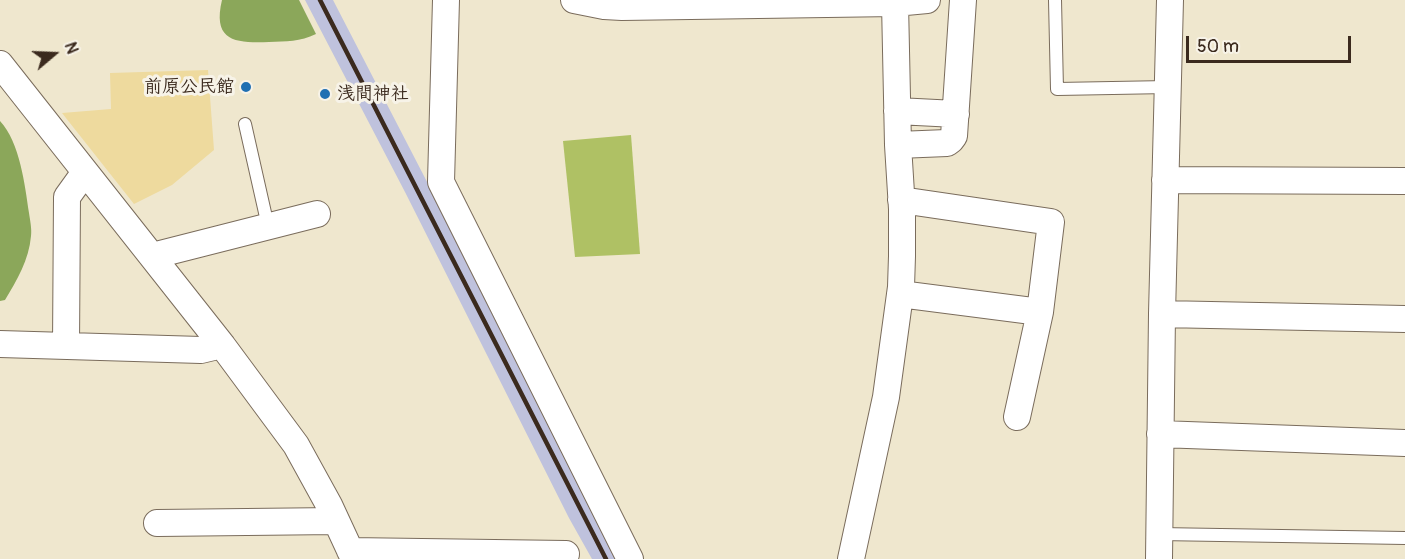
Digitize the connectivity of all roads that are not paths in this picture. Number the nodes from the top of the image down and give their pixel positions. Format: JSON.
{"nodes":[{"id":1,"x":446,"y":0,"type":"edge"},
{"id":2,"x":574,"y":0,"type":"edge"},
{"id":3,"x":927,"y":0,"type":"edge"},
{"id":4,"x":963,"y":0,"type":"edge"},
{"id":5,"x":1055,"y":0,"type":"edge"},
{"id":6,"x":1170,"y":0,"type":"edge"},
{"id":7,"x":895,"y":3,"type":"junction"},
{"id":8,"x":0,"y":64,"type":"edge"},
{"id":9,"x":1168,"y":87,"type":"junction"},
{"id":10,"x":897,"y":111,"type":"junction"},
{"id":11,"x":956,"y":114,"type":"junction"},
{"id":12,"x":245,"y":124,"type":"dead end"},
{"id":13,"x":898,"y":145,"type":"junction"},
{"id":14,"x":85,"y":172,"type":"junction"},
{"id":15,"x":1165,"y":180,"type":"junction"},
{"id":16,"x":1405,"y":182,"type":"edge"},
{"id":17,"x":901,"y":200,"type":"junction"},
{"id":18,"x":317,"y":214,"type":"dead end"},
{"id":19,"x":268,"y":226,"type":"junction"},
{"id":20,"x":152,"y":256,"type":"junction"},
{"id":21,"x":900,"y":294,"type":"junction"},
{"id":22,"x":1040,"y":312,"type":"junction"},
{"id":23,"x":1162,"y":314,"type":"junction"},
{"id":24,"x":1405,"y":319,"type":"edge"},
{"id":25,"x":0,"y":344,"type":"edge"},
{"id":26,"x":222,"y":345,"type":"junction"},
{"id":27,"x":66,"y":346,"type":"junction"},
{"id":28,"x":1017,"y":417,"type":"dead end"},
{"id":29,"x":1160,"y":434,"type":"junction"},
{"id":30,"x":1405,"y":443,"type":"edge"},
{"id":31,"x":336,"y":520,"type":"junction"},
{"id":32,"x":156,"y":523,"type":"dead end"},
{"id":33,"x":1405,"y":538,"type":"edge"},
{"id":34,"x":1159,"y":547,"type":"edge"},
{"id":35,"x":566,"y":554,"type":"dead end"},
{"id":36,"x":352,"y":555,"type":"edge"},
{"id":37,"x":630,"y":559,"type":"edge"},
{"id":38,"x":851,"y":559,"type":"edge"}],
"edges":[{"from":1,"to":37,"type":"street"},
{"from":2,"to":7,"type":"street"},
{"from":3,"to":7,"type":"street"},
{"from":4,"to":11,"type":"street"},
{"from":5,"to":9,"type":"lane"},
{"from":6,"to":9,"type":"street"},
{"from":7,"to":10,"type":"street"},
{"from":8,"to":14,"type":"street"},
{"from":9,"to":15,"type":"street"},
{"from":10,"to":11,"type":"street"},
{"from":10,"to":13,"type":"street"},
{"from":11,"to":13,"type":"street"},
{"from":12,"to":19,"type":"lane"},
{"from":13,"to":17,"type":"street"},
{"from":14,"to":20,"type":"street"},
{"from":14,"to":27,"type":"street"},
{"from":15,"to":16,"type":"street"},
{"from":15,"to":23,"type":"street"},
{"from":17,"to":21,"type":"street"},
{"from":17,"to":22,"type":"street"},
{"from":18,"to":19,"type":"street"},
{"from":19,"to":20,"type":"street"},
{"from":20,"to":26,"type":"street"},
{"from":21,"to":22,"type":"street"},
{"from":21,"to":38,"type":"street"},
{"from":22,"to":28,"type":"street"},
{"from":23,"to":24,"type":"street"},
{"from":23,"to":29,"type":"street"},
{"from":25,"to":27,"type":"street"},
{"from":26,"to":27,"type":"street"},
{"from":26,"to":31,"type":"street"},
{"from":29,"to":30,"type":"street"},
{"from":29,"to":34,"type":"street"},
{"from":31,"to":32,"type":"street"},
{"from":31,"to":36,"type":"street"},
{"from":33,"to":34,"type":"lane"},
{"from":35,"to":36,"type":"street"}]}
